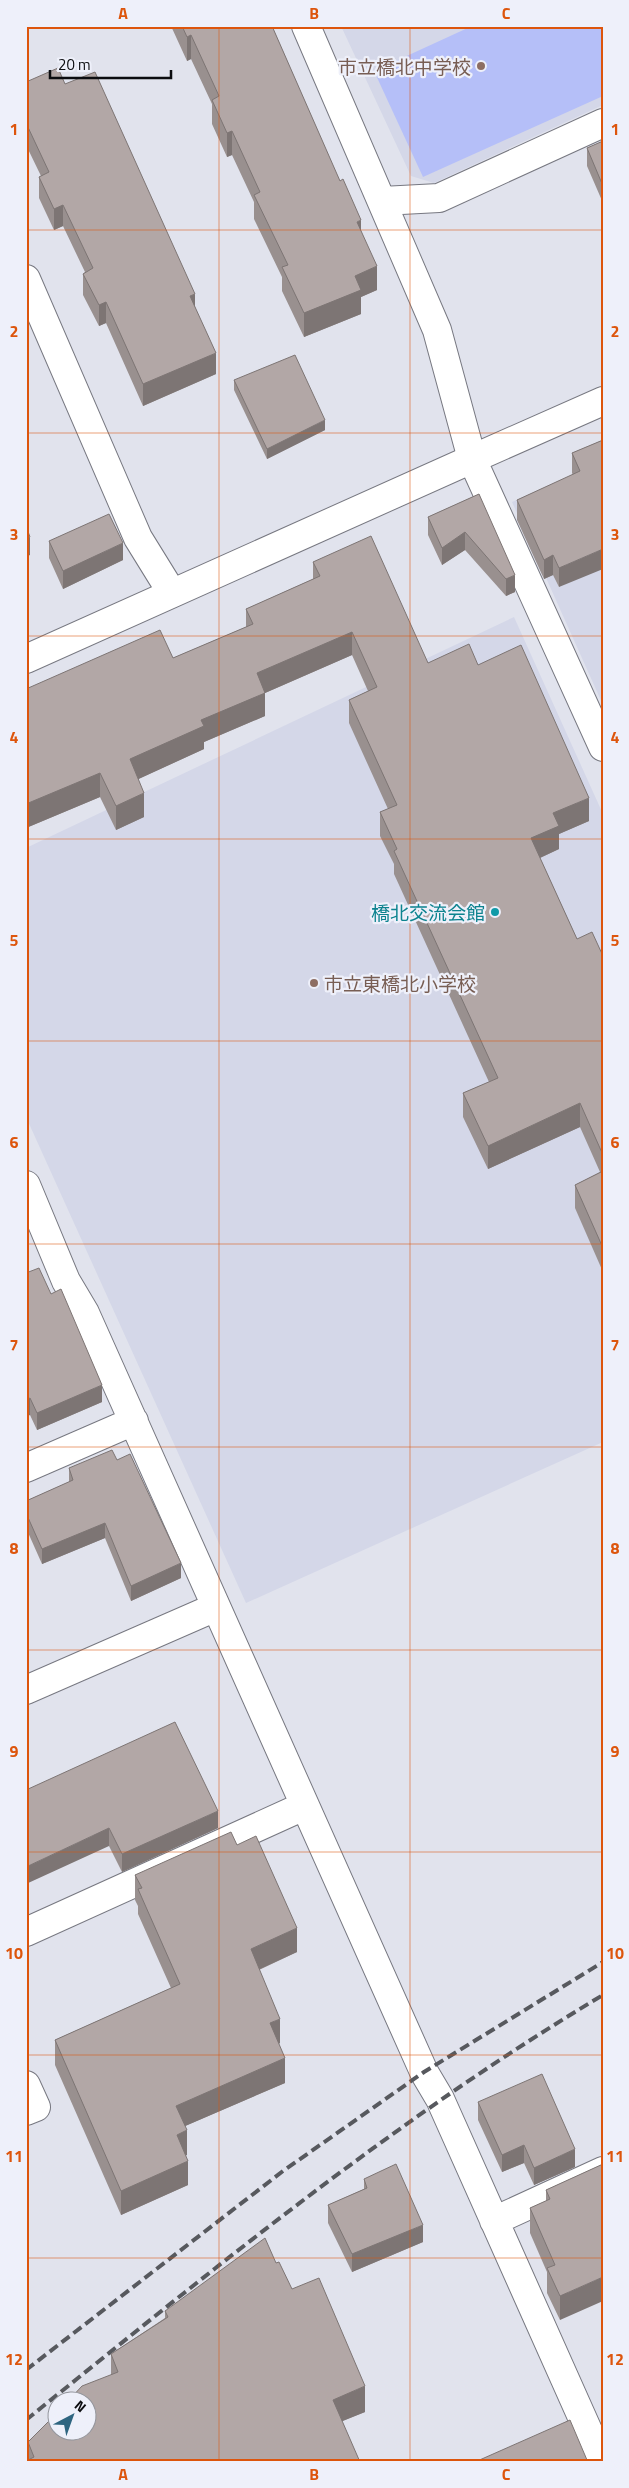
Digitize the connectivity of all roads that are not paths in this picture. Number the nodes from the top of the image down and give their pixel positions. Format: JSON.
{"nodes":[{"id":1,"x":306,"y":26,"type":"edge"},
{"id":2,"x":603,"y":123,"type":"edge"},
{"id":3,"x":382,"y":201,"type":"junction"},
{"id":4,"x":26,"y":279,"type":"edge"},
{"id":5,"x":603,"y":401,"type":"edge"},
{"id":6,"x":472,"y":459,"type":"junction"},
{"id":7,"x":172,"y":593,"type":"junction"},
{"id":8,"x":26,"y":659,"type":"edge"},
{"id":9,"x":603,"y":747,"type":"edge"},
{"id":10,"x":28,"y":1194,"type":"edge"},
{"id":11,"x":134,"y":1421,"type":"junction"},
{"id":12,"x":26,"y":1468,"type":"edge"},
{"id":13,"x":216,"y":1607,"type":"junction"},
{"id":14,"x":26,"y":1690,"type":"edge"},
{"id":15,"x":304,"y":1806,"type":"junction"},
{"id":16,"x":26,"y":1932,"type":"edge"},
{"id":17,"x":26,"y":2085,"type":"edge"},
{"id":18,"x":26,"y":2111,"type":"edge"},
{"id":19,"x":603,"y":2171,"type":"edge"},
{"id":20,"x":494,"y":2221,"type":"junction"},
{"id":21,"x":602,"y":2462,"type":"edge"}],
"edges":[{"from":1,"to":3,"type":"street"},
{"from":2,"to":3,"type":"street"},
{"from":3,"to":6,"type":"street"},
{"from":4,"to":7,"type":"street"},
{"from":5,"to":6,"type":"street"},
{"from":6,"to":7,"type":"street"},
{"from":6,"to":9,"type":"street"},
{"from":7,"to":8,"type":"street"},
{"from":10,"to":11,"type":"street"},
{"from":11,"to":12,"type":"street"},
{"from":11,"to":13,"type":"street"},
{"from":13,"to":14,"type":"street"},
{"from":13,"to":15,"type":"street"},
{"from":15,"to":16,"type":"street"},
{"from":15,"to":20,"type":"street"},
{"from":17,"to":18,"type":"street"},
{"from":19,"to":20,"type":"street"},
{"from":20,"to":21,"type":"street"}]}
